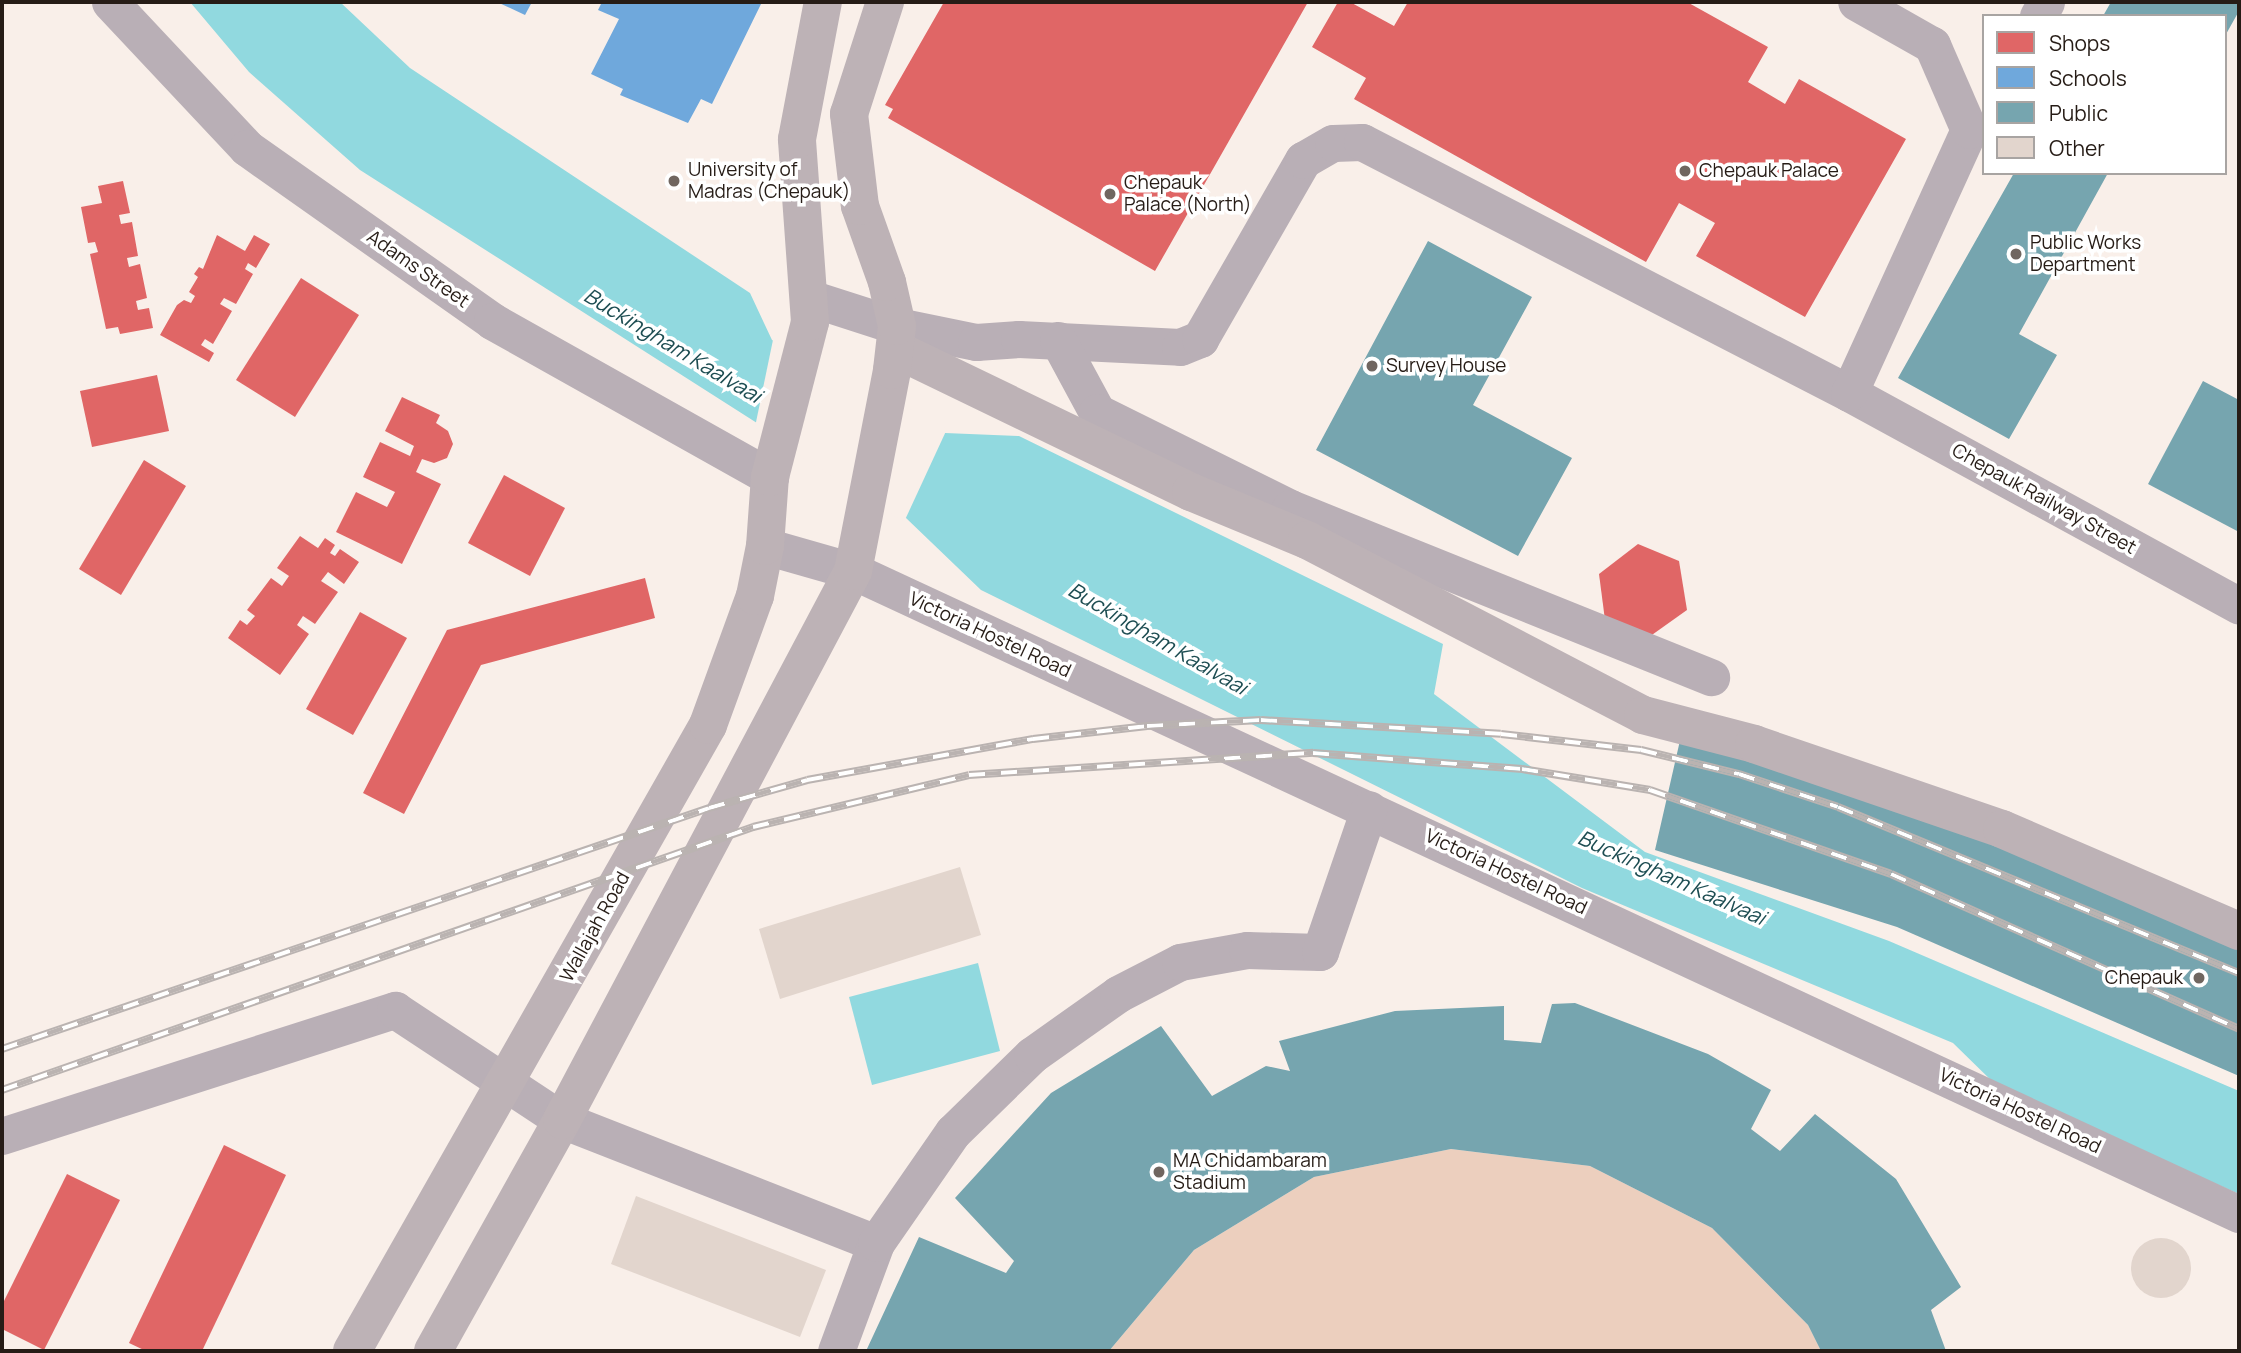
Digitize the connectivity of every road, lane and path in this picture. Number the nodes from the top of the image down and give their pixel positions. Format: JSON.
{"nodes":[{"id":1,"x":110,"y":2,"type":"edge"},
{"id":2,"x":823,"y":2,"type":"edge"},
{"id":3,"x":885,"y":2,"type":"edge"},
{"id":4,"x":1856,"y":2,"type":"edge"},
{"id":5,"x":1977,"y":118,"type":"edge"},
{"id":6,"x":810,"y":310,"type":"junction"},
{"id":7,"x":1058,"y":340,"type":"junction"},
{"id":8,"x":895,"y":349,"type":"junction"},
{"id":9,"x":1849,"y":393,"type":"junction"},
{"id":10,"x":770,"y":477,"type":"junction"},
{"id":11,"x":765,"y":546,"type":"junction"},
{"id":12,"x":853,"y":572,"type":"junction"},
{"id":13,"x":2239,"y":606,"type":"edge"},
{"id":14,"x":1711,"y":677,"type":"dead end"},
{"id":15,"x":1369,"y":808,"type":"junction"},
{"id":16,"x":2239,"y":931,"type":"edge"},
{"id":17,"x":507,"y":1083,"type":"junction"},
{"id":18,"x":562,"y":1120,"type":"junction"},
{"id":19,"x":2,"y":1136,"type":"edge"},
{"id":20,"x":2239,"y":1214,"type":"edge"},
{"id":21,"x":876,"y":1242,"type":"junction"},
{"id":22,"x":352,"y":1351,"type":"edge"},
{"id":23,"x":433,"y":1351,"type":"edge"},
{"id":24,"x":836,"y":1351,"type":"edge"}],
"edges":[{"from":1,"to":10,"type":"street","name":"Adams Street"},
{"from":2,"to":6,"type":"main road"},
{"from":3,"to":8,"type":"main road"},
{"from":4,"to":5,"type":"street"},
{"from":5,"to":9,"type":"street"},
{"from":6,"to":8,"type":"street","name":"Chepauk Railway Street"},
{"from":6,"to":10,"type":"main road","name":"Wallajah Road"},
{"from":7,"to":8,"type":"street","name":"Chepauk Railway Street"},
{"from":7,"to":9,"type":"street","name":"Chepauk Railway Street"},
{"from":7,"to":14,"type":"street"},
{"from":8,"to":12,"type":"main road"},
{"from":8,"to":16,"type":"main road"},
{"from":9,"to":13,"type":"street","name":"Chepauk Railway Street"},
{"from":10,"to":11,"type":"main road","name":"Wallajah Road"},
{"from":11,"to":12,"type":"street","name":"Victoria Hostel Road"},
{"from":11,"to":17,"type":"main road","name":"Wallajah Road"},
{"from":12,"to":15,"type":"street","name":"Victoria Hostel Road"},
{"from":12,"to":18,"type":"main road"},
{"from":15,"to":20,"type":"street","name":"Victoria Hostel Road"},
{"from":15,"to":21,"type":"street"},
{"from":17,"to":18,"type":"street"},
{"from":17,"to":19,"type":"street"},
{"from":17,"to":22,"type":"main road","name":"Wallajah Road"},
{"from":18,"to":21,"type":"street"},
{"from":18,"to":23,"type":"main road"},
{"from":21,"to":24,"type":"street"}]}
